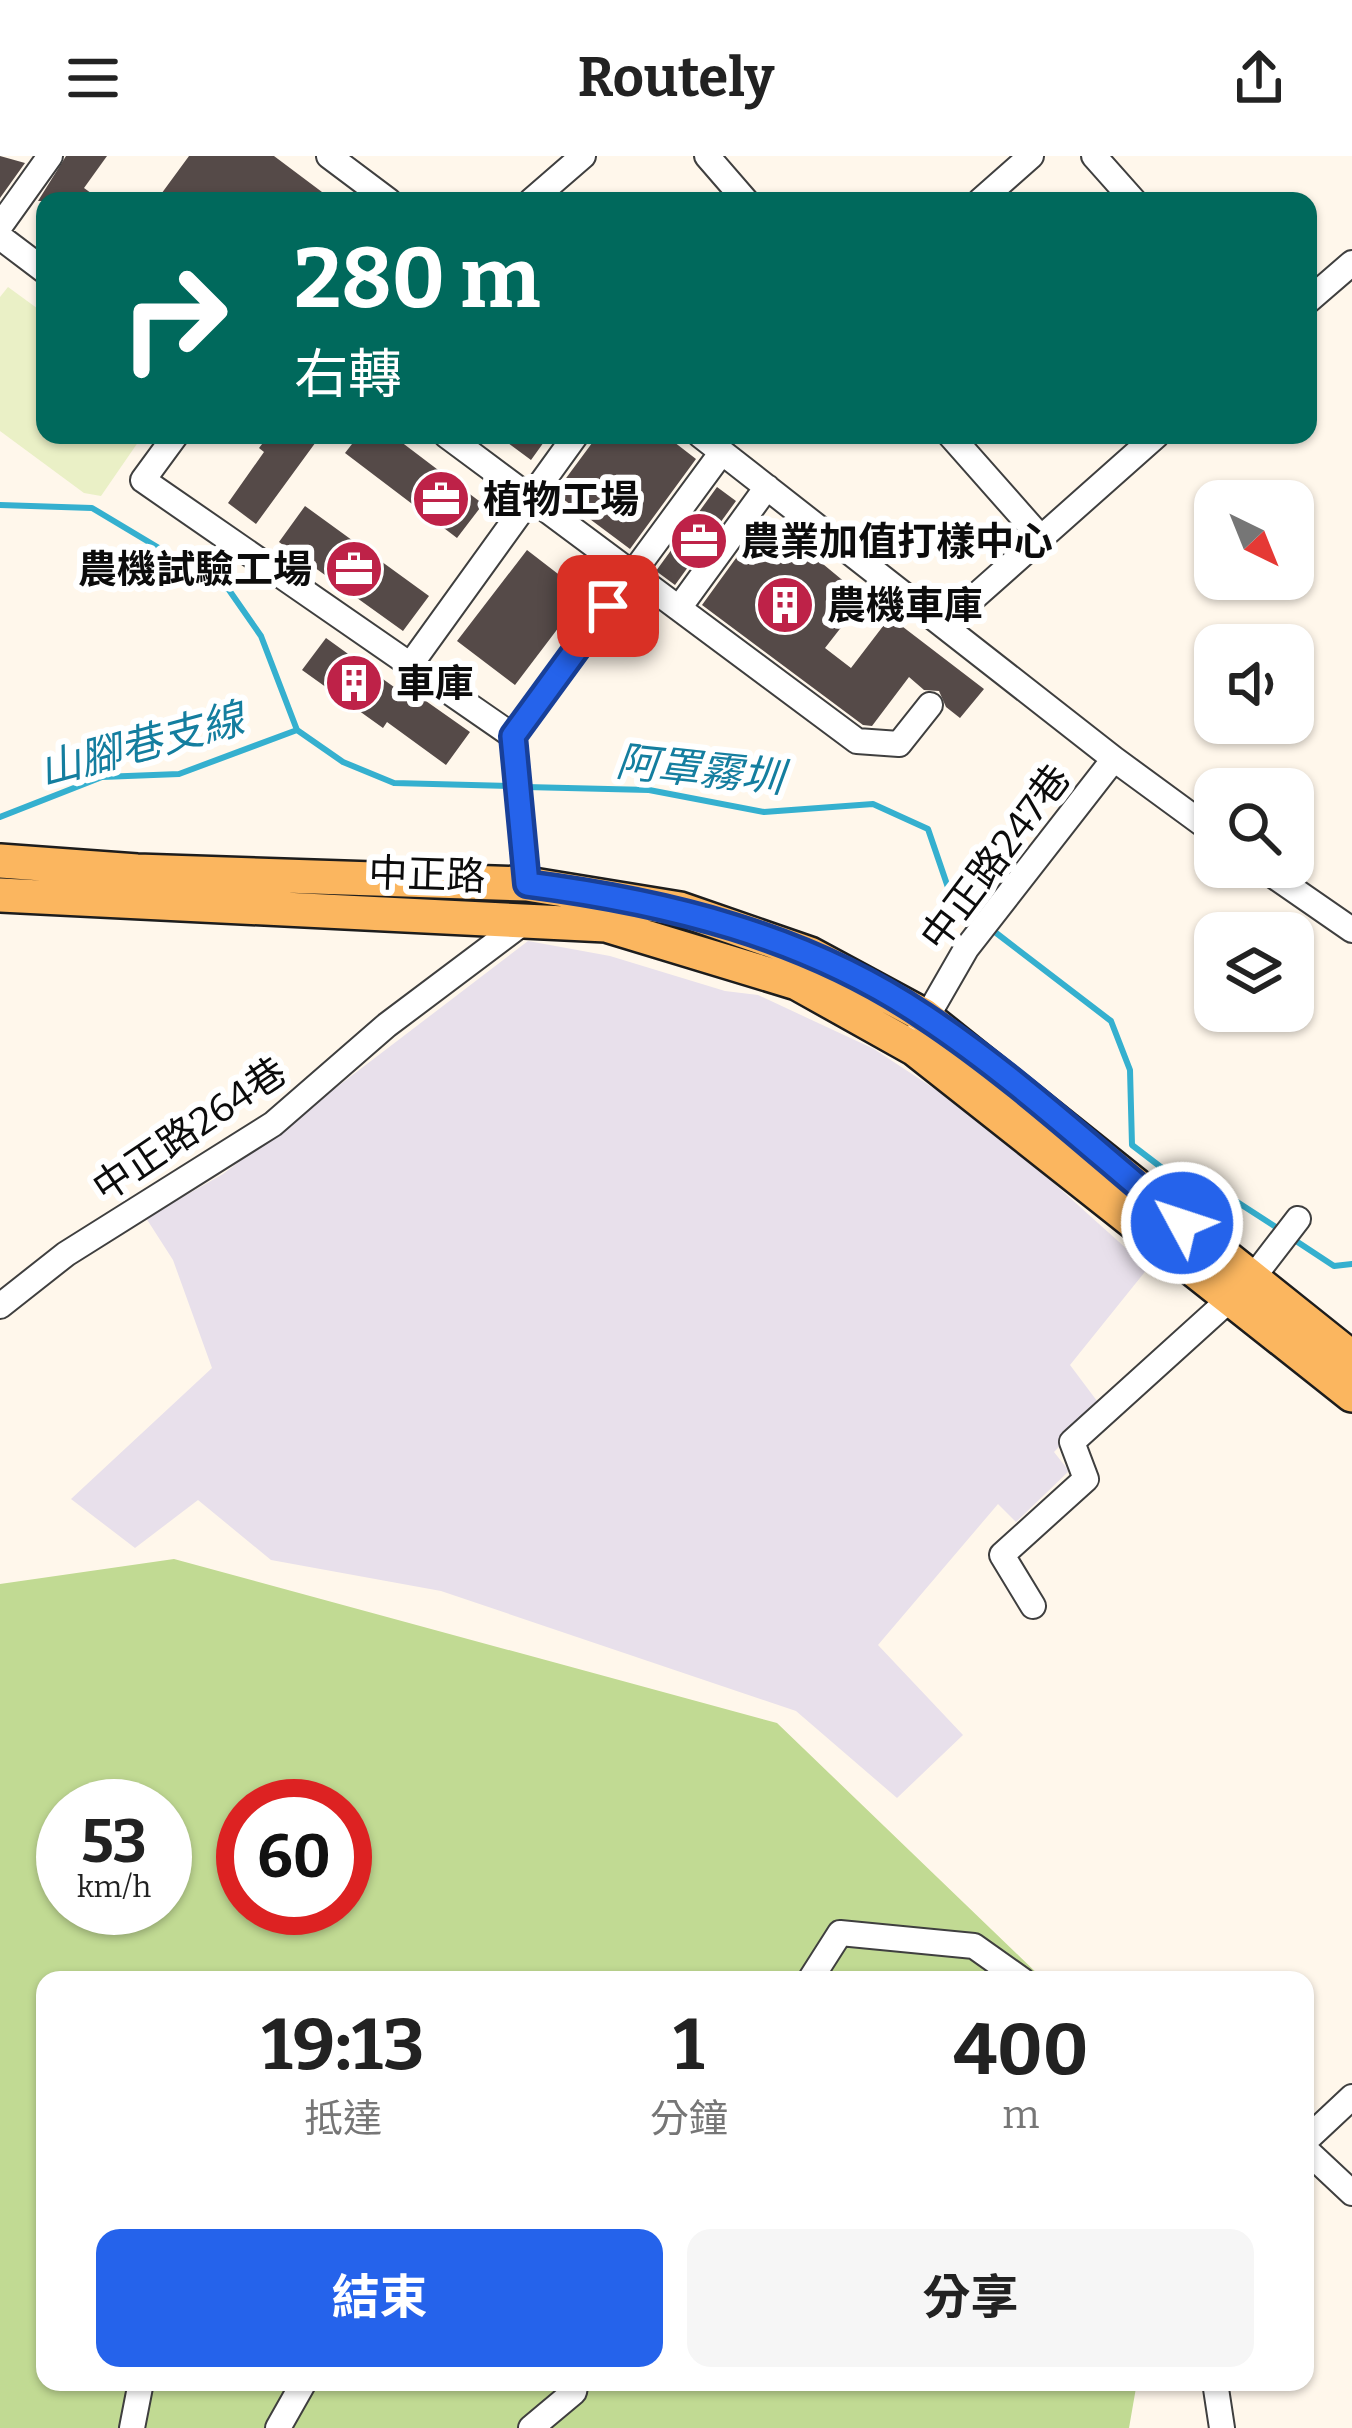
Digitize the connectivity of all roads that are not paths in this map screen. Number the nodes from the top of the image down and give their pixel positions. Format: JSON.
{"nodes":[{"id":1,"x":50,"y":156,"type":"edge"},
{"id":2,"x":329,"y":156,"type":"edge"},
{"id":3,"x":583,"y":156,"type":"edge"},
{"id":4,"x":707,"y":156,"type":"edge"},
{"id":5,"x":1031,"y":156,"type":"edge"},
{"id":6,"x":1094,"y":156,"type":"edge"},
{"id":7,"x":357,"y":191,"type":"edge"},
{"id":8,"x":541,"y":192,"type":"edge"},
{"id":9,"x":738,"y":192,"type":"edge"},
{"id":10,"x":990,"y":192,"type":"edge"},
{"id":11,"x":1126,"y":192,"type":"edge"},
{"id":12,"x":0,"y":226,"type":"edge"},
{"id":13,"x":0,"y":237,"type":"edge"},
{"id":14,"x":1352,"y":263,"type":"edge"},
{"id":15,"x":36,"y":264,"type":"edge"},
{"id":16,"x":1317,"y":293,"type":"edge"},
{"id":17,"x":169,"y":444,"type":"edge"},
{"id":18,"x":458,"y":444,"type":"edge"},
{"id":19,"x":570,"y":444,"type":"edge"},
{"id":20,"x":709,"y":444,"type":"edge"},
{"id":21,"x":715,"y":444,"type":"edge"},
{"id":22,"x":958,"y":444,"type":"edge"},
{"id":23,"x":1147,"y":444,"type":"edge"},
{"id":24,"x":767,"y":487,"type":"junction"},
{"id":25,"x":531,"y":498,"type":"junction"},
{"id":26,"x":1042,"y":538,"type":"junction"},
{"id":27,"x":632,"y":574,"type":"junction"},
{"id":28,"x":680,"y":608,"type":"junction"},
{"id":29,"x":943,"y":626,"type":"junction"},
{"id":30,"x":408,"y":668,"type":"junction"},
{"id":31,"x":930,"y":705,"type":"dead end"},
{"id":32,"x":513,"y":736,"type":"junction"},
{"id":33,"x":1114,"y":759,"type":"junction"},
{"id":34,"x":1194,"y":818,"type":"edge"},
{"id":35,"x":0,"y":861,"type":"edge"},
{"id":36,"x":527,"y":884,"type":"junction"},
{"id":37,"x":1291,"y":888,"type":"edge"},
{"id":38,"x":0,"y":896,"type":"edge"},
{"id":39,"x":528,"y":919,"type":"junction"},
{"id":40,"x":1352,"y":930,"type":"edge"},
{"id":41,"x":923,"y":1015,"type":"junction"},
{"id":42,"x":915,"y":1049,"type":"junction"},
{"id":43,"x":1298,"y":1219,"type":"dead end"},
{"id":44,"x":1247,"y":1280,"type":"junction"},
{"id":45,"x":0,"y":1306,"type":"edge"},
{"id":46,"x":1352,"y":1358,"type":"edge"},
{"id":47,"x":1352,"y":1395,"type":"edge"},
{"id":48,"x":1034,"y":1606,"type":"dead end"},
{"id":49,"x":817,"y":1971,"type":"edge"},
{"id":50,"x":1009,"y":1971,"type":"edge"},
{"id":51,"x":1352,"y":2097,"type":"edge"},
{"id":52,"x":1314,"y":2136,"type":"edge"},
{"id":53,"x":1314,"y":2154,"type":"edge"},
{"id":54,"x":1352,"y":2193,"type":"edge"},
{"id":55,"x":139,"y":2391,"type":"edge"},
{"id":56,"x":299,"y":2391,"type":"edge"},
{"id":57,"x":574,"y":2391,"type":"edge"},
{"id":58,"x":1216,"y":2391,"type":"edge"},
{"id":59,"x":132,"y":2428,"type":"edge"},
{"id":60,"x":278,"y":2428,"type":"edge"},
{"id":61,"x":531,"y":2428,"type":"edge"},
{"id":62,"x":1222,"y":2428,"type":"edge"}],
"edges":[{"from":1,"to":12,"type":"street"},
{"from":2,"to":7,"type":"street"},
{"from":3,"to":8,"type":"street"},
{"from":4,"to":9,"type":"street"},
{"from":5,"to":10,"type":"street"},
{"from":6,"to":11,"type":"street"},
{"from":13,"to":15,"type":"street"},
{"from":14,"to":16,"type":"street"},
{"from":17,"to":30,"type":"street"},
{"from":18,"to":25,"type":"street"},
{"from":19,"to":25,"type":"street"},
{"from":20,"to":27,"type":"street"},
{"from":21,"to":24,"type":"street"},
{"from":22,"to":26,"type":"street"},
{"from":23,"to":26,"type":"street"},
{"from":24,"to":28,"type":"street"},
{"from":24,"to":29,"type":"street"},
{"from":25,"to":27,"type":"street"},
{"from":25,"to":30,"type":"street"},
{"from":26,"to":29,"type":"street"},
{"from":27,"to":28,"type":"street"},
{"from":27,"to":32,"type":"street"},
{"from":28,"to":31,"type":"street"},
{"from":29,"to":33,"type":"street"},
{"from":30,"to":32,"type":"street"},
{"from":32,"to":36,"type":"street"},
{"from":33,"to":34,"type":"street","name":"中正路247巷"},
{"from":33,"to":41,"type":"street","name":"中正路247巷"},
{"from":35,"to":36,"type":"main road","name":"中正路"},
{"from":36,"to":41,"type":"main road","name":"中正路"},
{"from":37,"to":40,"type":"street"},
{"from":38,"to":39,"type":"main road","name":"中正路"},
{"from":39,"to":42,"type":"main road","name":"中正路"},
{"from":39,"to":45,"type":"street","name":"中正路264巷"},
{"from":41,"to":42,"type":"street","name":"中正路247巷"},
{"from":41,"to":44,"type":"main road","name":"中正路"},
{"from":42,"to":44,"type":"main road","name":"中正路"},
{"from":43,"to":44,"type":"street"},
{"from":44,"to":46,"type":"main road","name":"中正路"},
{"from":44,"to":47,"type":"main road","name":"中正路"},
{"from":44,"to":48,"type":"street"},
{"from":49,"to":50,"type":"street"},
{"from":51,"to":52,"type":"street"},
{"from":53,"to":54,"type":"street"},
{"from":55,"to":59,"type":"street"},
{"from":56,"to":60,"type":"street"},
{"from":57,"to":61,"type":"street"},
{"from":58,"to":62,"type":"street"}]}
